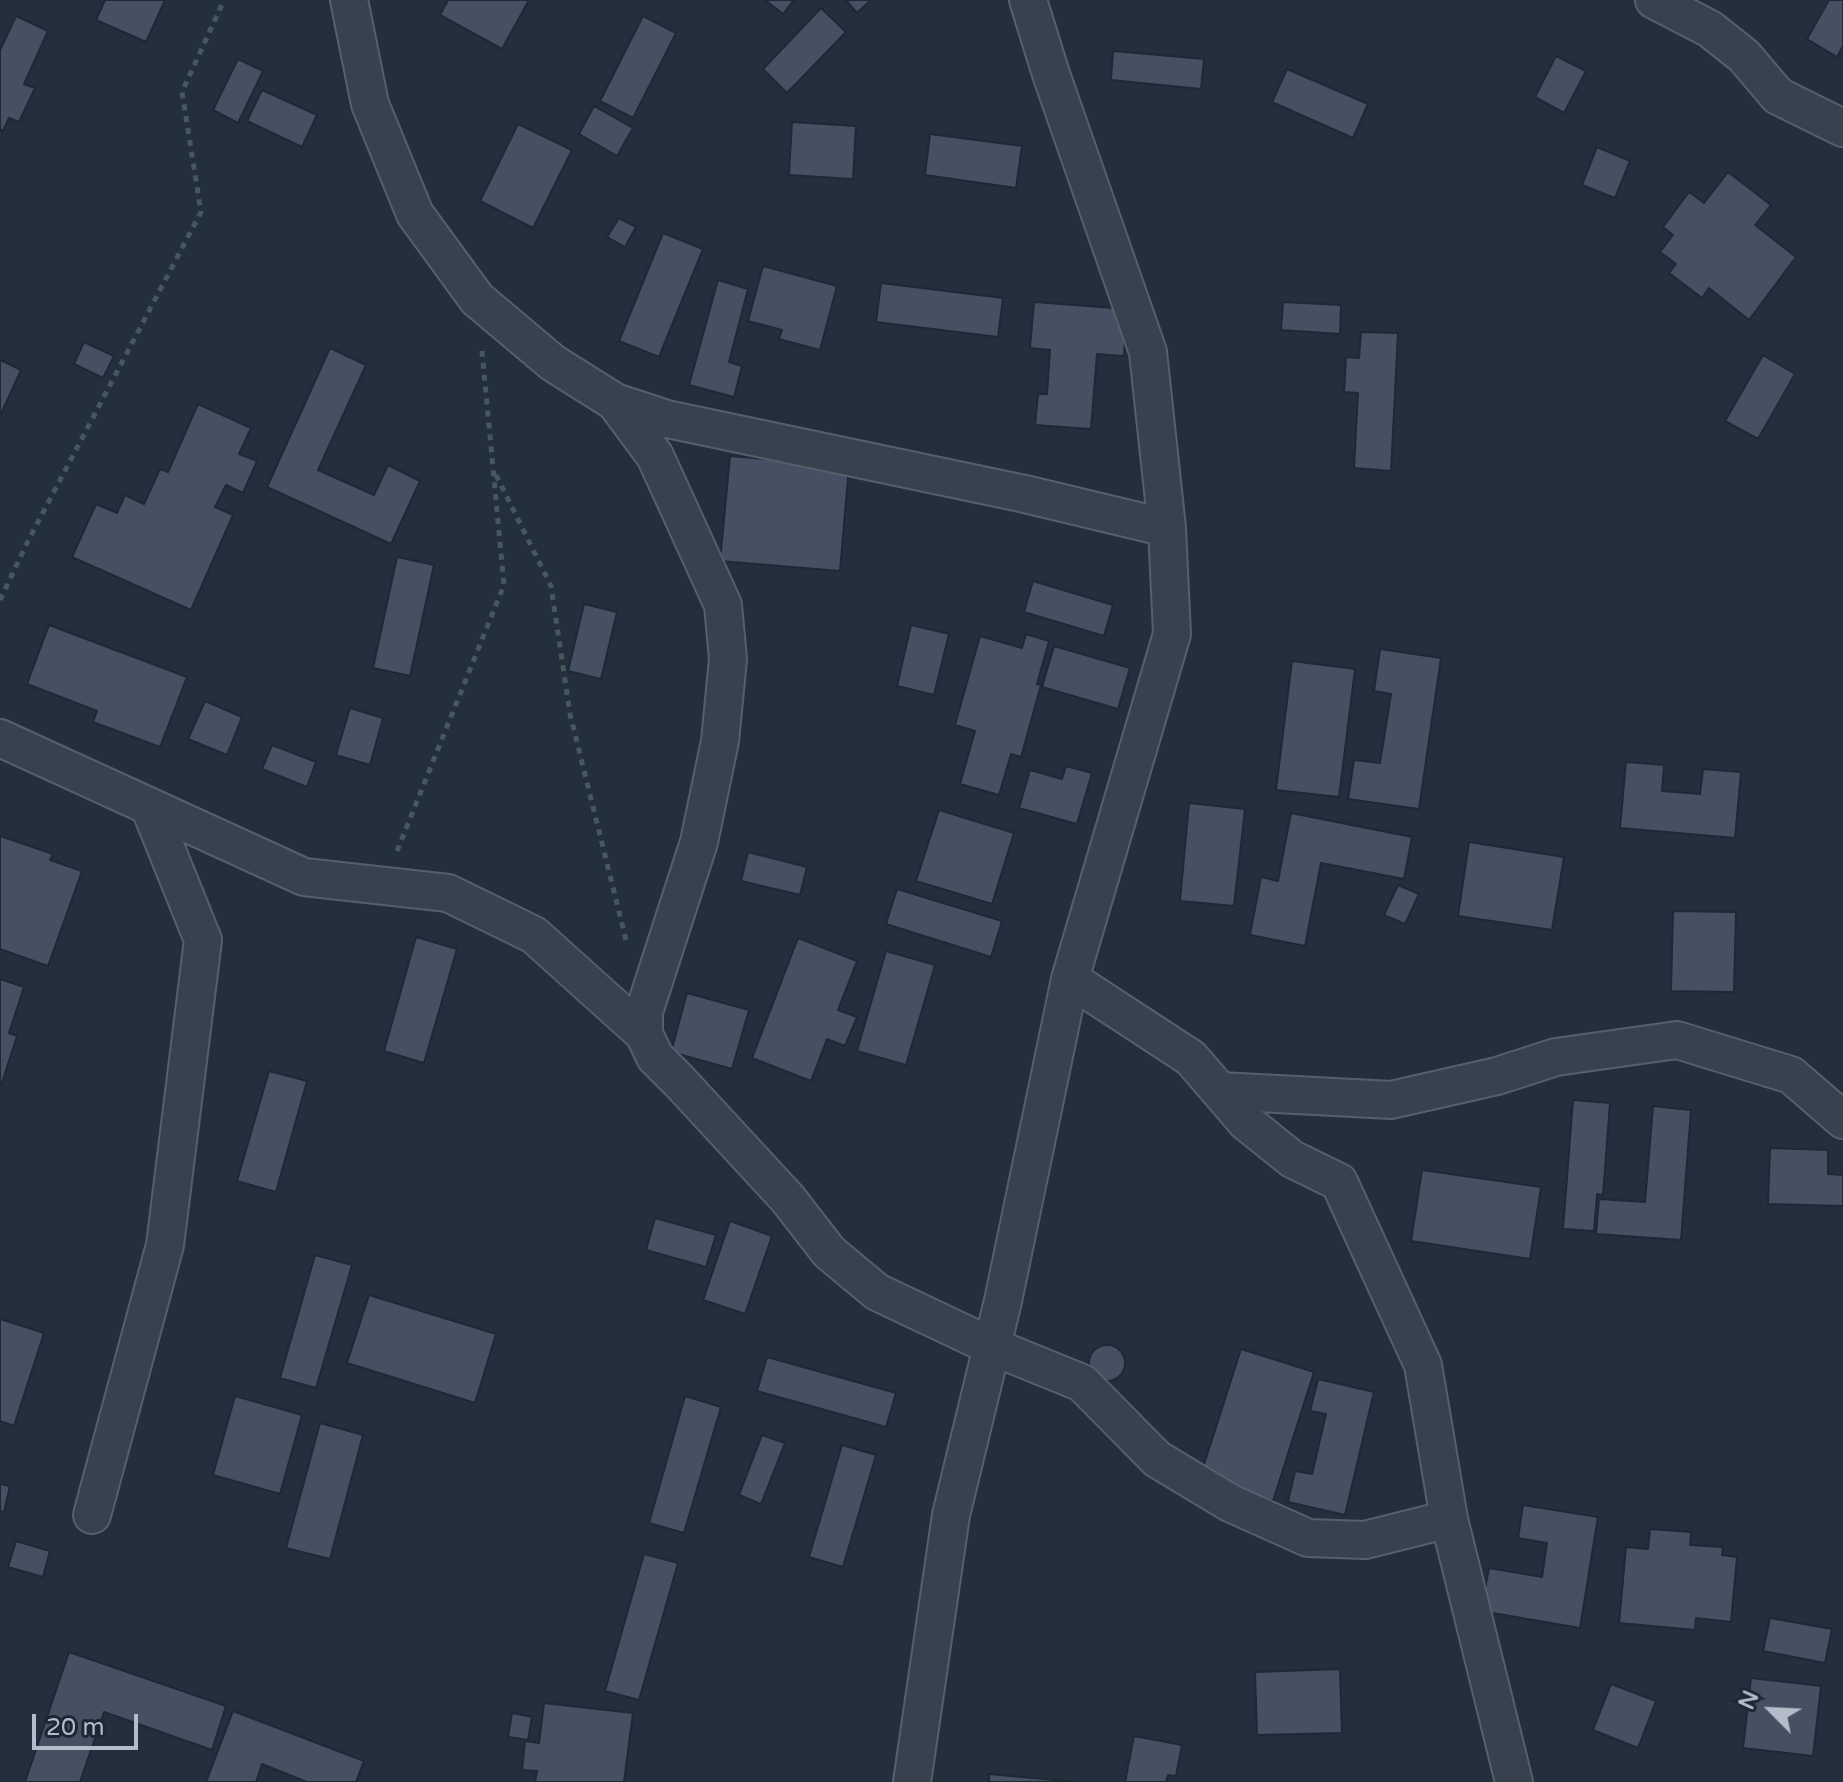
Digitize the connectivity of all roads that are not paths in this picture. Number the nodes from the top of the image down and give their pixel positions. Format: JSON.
{"nodes":[{"id":1,"x":349,"y":0,"type":"edge"},
{"id":2,"x":1028,"y":0,"type":"edge"},
{"id":3,"x":1654,"y":0,"type":"edge"},
{"id":4,"x":1843,"y":128,"type":"edge"},
{"id":5,"x":615,"y":402,"type":"junction"},
{"id":6,"x":1167,"y":528,"type":"junction"},
{"id":7,"x":0,"y":738,"type":"edge"},
{"id":8,"x":149,"y":806,"type":"junction"},
{"id":9,"x":1070,"y":979,"type":"junction"},
{"id":10,"x":644,"y":1034,"type":"junction"},
{"id":11,"x":1220,"y":1091,"type":"junction"},
{"id":12,"x":1843,"y":1120,"type":"edge"},
{"id":13,"x":991,"y":1346,"type":"junction"},
{"id":14,"x":92,"y":1515,"type":"dead end"},
{"id":15,"x":1449,"y":1519,"type":"junction"},
{"id":16,"x":912,"y":1782,"type":"edge"},
{"id":17,"x":1514,"y":1782,"type":"edge"}],
"edges":[{"from":1,"to":5,"type":"street"},
{"from":2,"to":6,"type":"street"},
{"from":3,"to":4,"type":"street"},
{"from":5,"to":6,"type":"street"},
{"from":5,"to":10,"type":"street"},
{"from":6,"to":9,"type":"street"},
{"from":7,"to":8,"type":"street"},
{"from":8,"to":10,"type":"street"},
{"from":8,"to":14,"type":"street"},
{"from":9,"to":11,"type":"street"},
{"from":9,"to":13,"type":"street"},
{"from":10,"to":13,"type":"street"},
{"from":11,"to":12,"type":"street"},
{"from":11,"to":15,"type":"street"},
{"from":13,"to":15,"type":"street"},
{"from":13,"to":16,"type":"street"},
{"from":15,"to":17,"type":"street"}]}
